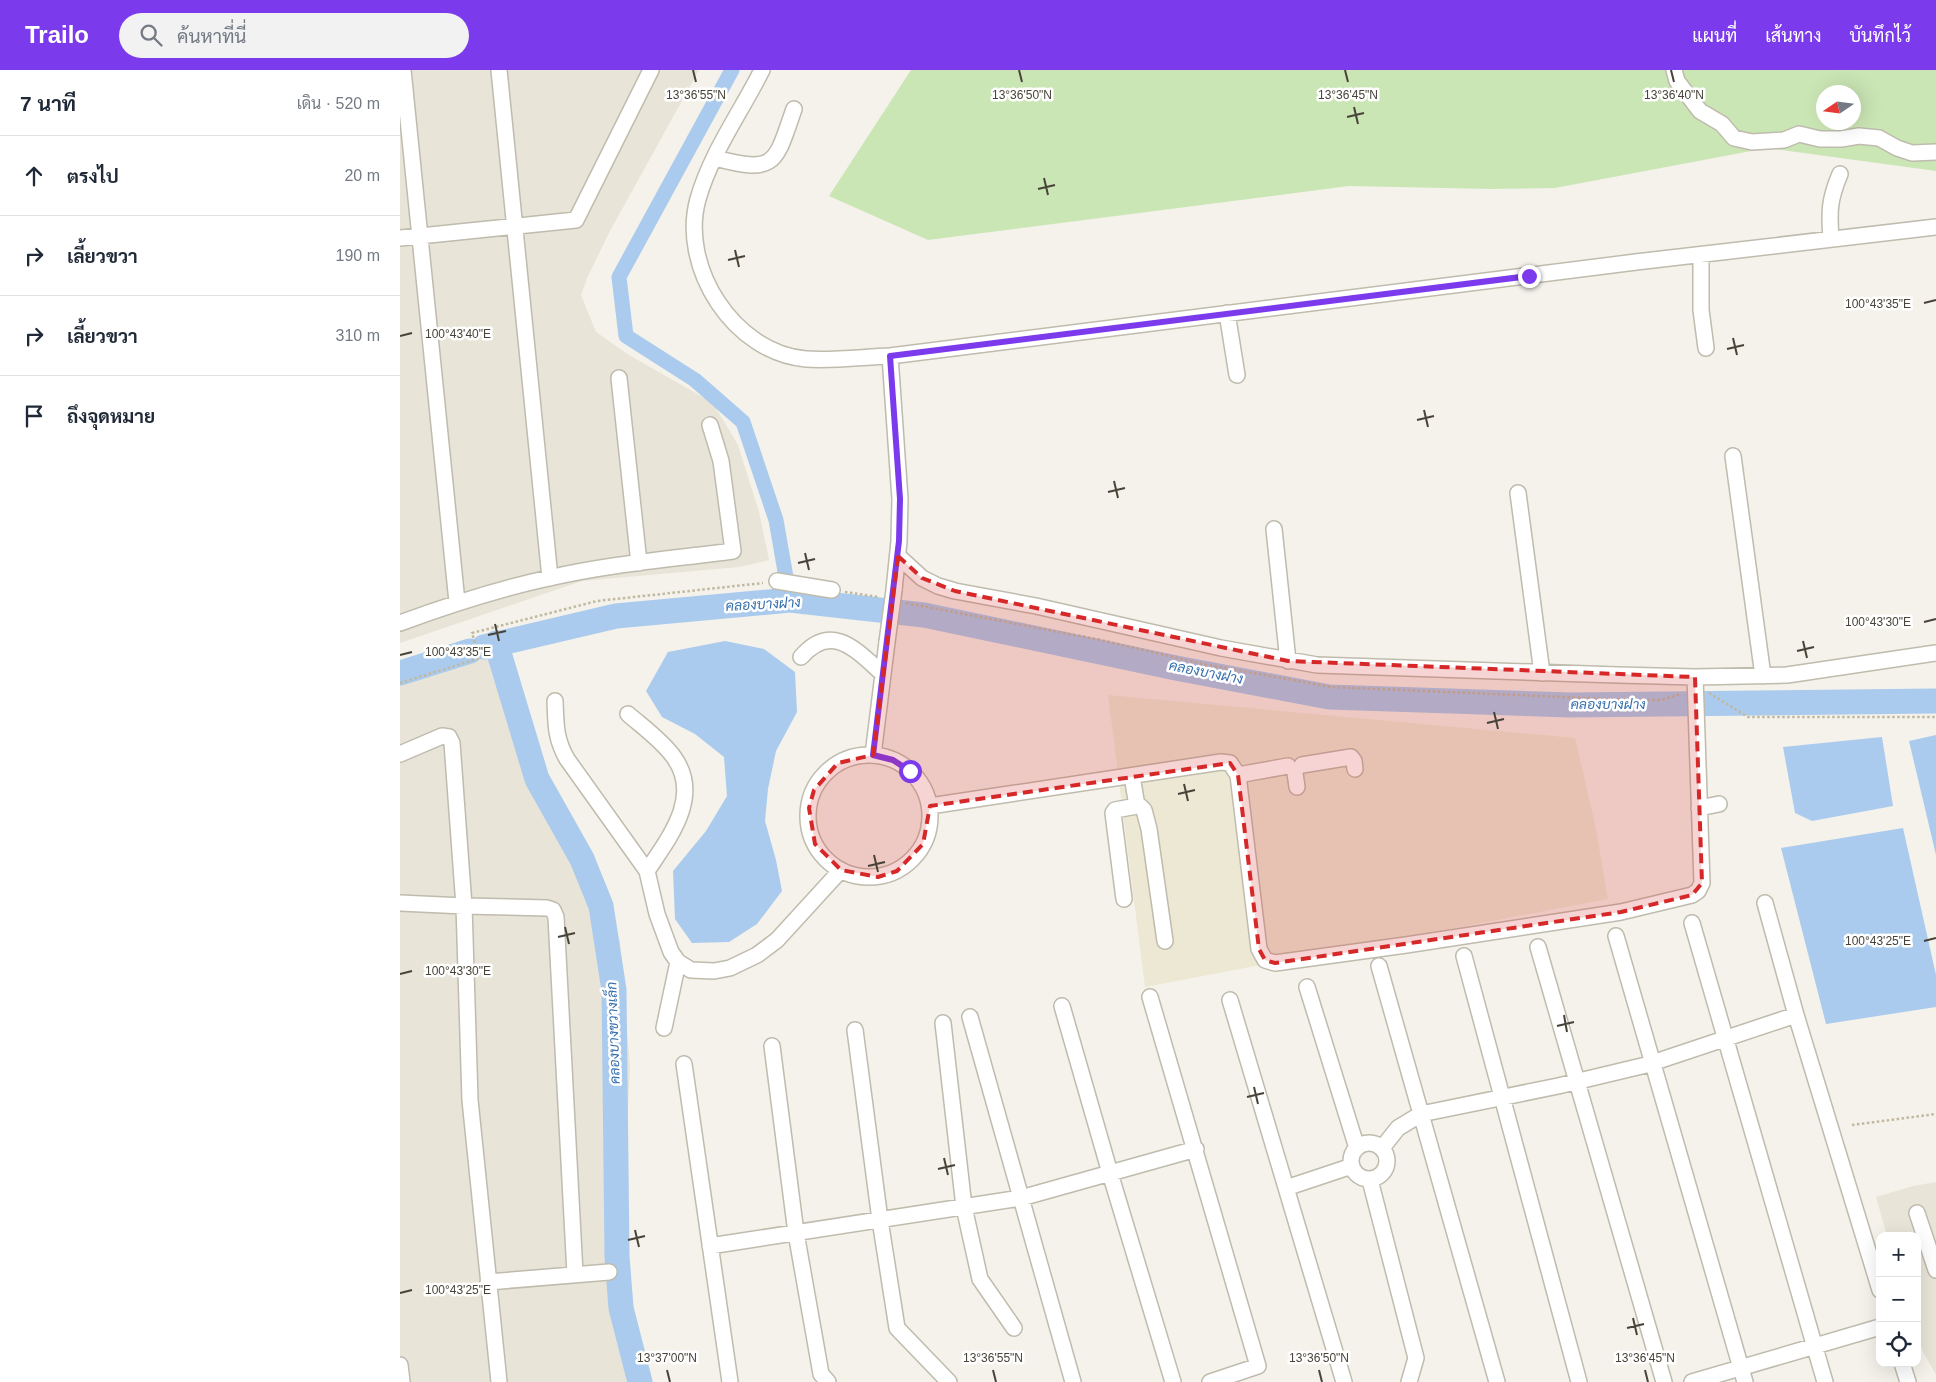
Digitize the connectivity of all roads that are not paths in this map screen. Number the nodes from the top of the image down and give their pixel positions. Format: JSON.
{"nodes":[{"id":1,"x":403,"y":70,"type":"edge"},
{"id":2,"x":499,"y":70,"type":"edge"},
{"id":3,"x":651,"y":70,"type":"edge"},
{"id":4,"x":762,"y":70,"type":"edge"},
{"id":5,"x":1674,"y":70,"type":"edge"},
{"id":6,"x":794,"y":109,"type":"dead end"},
{"id":7,"x":1936,"y":152,"type":"edge"},
{"id":8,"x":715,"y":158,"type":"junction"},
{"id":9,"x":1840,"y":174,"type":"dead end"},
{"id":10,"x":515,"y":226,"type":"junction"},
{"id":11,"x":1936,"y":227,"type":"edge"},
{"id":12,"x":420,"y":236,"type":"junction"},
{"id":13,"x":400,"y":238,"type":"edge"},
{"id":14,"x":1831,"y":239,"type":"junction"},
{"id":15,"x":1701,"y":255,"type":"junction"},
{"id":16,"x":1226,"y":313,"type":"junction"},
{"id":17,"x":1706,"y":348,"type":"dead end"},
{"id":18,"x":890,"y":356,"type":"junction"},
{"id":19,"x":1237,"y":375,"type":"dead end"},
{"id":20,"x":619,"y":378,"type":"dead end"},
{"id":21,"x":710,"y":425,"type":"dead end"},
{"id":22,"x":1734,"y":456,"type":"dead end"},
{"id":23,"x":1518,"y":493,"type":"dead end"},
{"id":24,"x":1274,"y":529,"type":"dead end"},
{"id":25,"x":898,"y":556,"type":"junction"},
{"id":26,"x":639,"y":563,"type":"junction"},
{"id":27,"x":550,"y":578,"type":"junction"},
{"id":28,"x":777,"y":581,"type":"road end"},
{"id":29,"x":832,"y":590,"type":"dead end"},
{"id":30,"x":457,"y":602,"type":"junction"},
{"id":31,"x":400,"y":623,"type":"edge"},
{"id":32,"x":1936,"y":653,"type":"edge"},
{"id":33,"x":802,"y":657,"type":"dead end"},
{"id":34,"x":1288,"y":661,"type":"junction"},
{"id":35,"x":1542,"y":673,"type":"junction"},
{"id":36,"x":883,"y":674,"type":"junction"},
{"id":37,"x":1763,"y":676,"type":"junction"},
{"id":38,"x":1695,"y":677,"type":"junction"},
{"id":39,"x":555,"y":701,"type":"dead end"},
{"id":40,"x":628,"y":714,"type":"dead end"},
{"id":41,"x":400,"y":754,"type":"edge"},
{"id":42,"x":873,"y":755,"type":"junction"},
{"id":43,"x":1355,"y":769,"type":"dead end"},
{"id":44,"x":1238,"y":775,"type":"junction"},
{"id":45,"x":1132,"y":776,"type":"junction"},
{"id":46,"x":1719,"y":804,"type":"dead end"},
{"id":47,"x":930,"y":806,"type":"junction"},
{"id":48,"x":1137,"y":806,"type":"junction"},
{"id":49,"x":1700,"y":808,"type":"junction"},
{"id":50,"x":841,"y":870,"type":"junction"},
{"id":51,"x":647,"y":871,"type":"junction"},
{"id":52,"x":1124,"y":899,"type":"dead end"},
{"id":53,"x":400,"y":902,"type":"edge"},
{"id":54,"x":1765,"y":903,"type":"dead end"},
{"id":55,"x":464,"y":906,"type":"junction"},
{"id":56,"x":1692,"y":923,"type":"dead end"},
{"id":57,"x":1616,"y":936,"type":"dead end"},
{"id":58,"x":1165,"y":941,"type":"dead end"},
{"id":59,"x":1538,"y":947,"type":"dead end"},
{"id":60,"x":1464,"y":956,"type":"dead end"},
{"id":61,"x":678,"y":962,"type":"junction"},
{"id":62,"x":1379,"y":966,"type":"dead end"},
{"id":63,"x":1307,"y":988,"type":"dead end"},
{"id":64,"x":1150,"y":997,"type":"dead end"},
{"id":65,"x":1230,"y":1000,"type":"dead end"},
{"id":66,"x":1062,"y":1006,"type":"dead end"},
{"id":67,"x":1796,"y":1015,"type":"junction"},
{"id":68,"x":970,"y":1017,"type":"dead end"},
{"id":69,"x":943,"y":1023,"type":"dead end"},
{"id":70,"x":664,"y":1028,"type":"dead end"},
{"id":71,"x":855,"y":1030,"type":"dead end"},
{"id":72,"x":1725,"y":1038,"type":"junction"},
{"id":73,"x":772,"y":1046,"type":"dead end"},
{"id":74,"x":1652,"y":1062,"type":"junction"},
{"id":75,"x":684,"y":1064,"type":"dead end"},
{"id":76,"x":1577,"y":1082,"type":"junction"},
{"id":77,"x":1502,"y":1098,"type":"junction"},
{"id":78,"x":1421,"y":1114,"type":"junction"},
{"id":79,"x":1357,"y":1148,"type":"junction"},
{"id":80,"x":1382,"y":1148,"type":"junction"},
{"id":81,"x":1196,"y":1149,"type":"junction"},
{"id":82,"x":1352,"y":1166,"type":"junction"},
{"id":83,"x":1110,"y":1173,"type":"junction"},
{"id":84,"x":1370,"y":1180,"type":"junction"},
{"id":85,"x":1286,"y":1188,"type":"junction"},
{"id":86,"x":1021,"y":1198,"type":"junction"},
{"id":87,"x":964,"y":1206,"type":"junction"},
{"id":88,"x":1917,"y":1213,"type":"dead end"},
{"id":89,"x":880,"y":1220,"type":"junction"},
{"id":90,"x":796,"y":1233,"type":"junction"},
{"id":91,"x":710,"y":1246,"type":"junction"},
{"id":92,"x":1933,"y":1249,"type":"edge"},
{"id":93,"x":1936,"y":1270,"type":"edge"},
{"id":94,"x":610,"y":1272,"type":"dead end"},
{"id":95,"x":575,"y":1274,"type":"junction"},
{"id":96,"x":1876,"y":1277,"type":"edge"},
{"id":97,"x":488,"y":1282,"type":"junction"},
{"id":98,"x":1014,"y":1328,"type":"dead end"},
{"id":99,"x":1876,"y":1328,"type":"edge"},
{"id":100,"x":1814,"y":1346,"type":"junction"},
{"id":101,"x":400,"y":1365,"type":"edge"},
{"id":102,"x":1903,"y":1367,"type":"edge"},
{"id":103,"x":1743,"y":1375,"type":"edge"},
{"id":104,"x":402,"y":1382,"type":"edge"},
{"id":105,"x":499,"y":1382,"type":"edge"},
{"id":106,"x":730,"y":1382,"type":"edge"},
{"id":107,"x":828,"y":1382,"type":"edge"},
{"id":108,"x":949,"y":1382,"type":"edge"},
{"id":109,"x":1073,"y":1382,"type":"edge"},
{"id":110,"x":1173,"y":1382,"type":"edge"},
{"id":111,"x":1210,"y":1382,"type":"edge"},
{"id":112,"x":1344,"y":1382,"type":"edge"},
{"id":113,"x":1409,"y":1382,"type":"edge"},
{"id":114,"x":1497,"y":1382,"type":"edge"},
{"id":115,"x":1579,"y":1382,"type":"edge"},
{"id":116,"x":1664,"y":1382,"type":"edge"},
{"id":117,"x":1692,"y":1382,"type":"edge"},
{"id":118,"x":1825,"y":1382,"type":"edge"},
{"id":119,"x":1908,"y":1382,"type":"edge"}],
"edges":[{"from":1,"to":12,"type":"street"},
{"from":2,"to":10,"type":"street"},
{"from":3,"to":10,"type":"street"},
{"from":4,"to":8,"type":"street"},
{"from":5,"to":7,"type":"street"},
{"from":6,"to":8,"type":"street"},
{"from":8,"to":18,"type":"street"},
{"from":9,"to":14,"type":"street"},
{"from":10,"to":12,"type":"street"},
{"from":10,"to":27,"type":"street"},
{"from":11,"to":14,"type":"street"},
{"from":12,"to":13,"type":"street"},
{"from":12,"to":30,"type":"street"},
{"from":14,"to":15,"type":"street"},
{"from":15,"to":16,"type":"street"},
{"from":15,"to":17,"type":"street"},
{"from":16,"to":18,"type":"street"},
{"from":16,"to":19,"type":"street"},
{"from":18,"to":25,"type":"street"},
{"from":20,"to":26,"type":"street"},
{"from":21,"to":26,"type":"street"},
{"from":22,"to":37,"type":"street"},
{"from":23,"to":35,"type":"street"},
{"from":24,"to":34,"type":"street"},
{"from":25,"to":34,"type":"street"},
{"from":25,"to":36,"type":"street","bridge":true},
{"from":26,"to":27,"type":"street"},
{"from":27,"to":30,"type":"street"},
{"from":28,"to":29,"type":"street"},
{"from":30,"to":31,"type":"street"},
{"from":32,"to":37,"type":"street"},
{"from":33,"to":36,"type":"street"},
{"from":34,"to":35,"type":"street"},
{"from":35,"to":38,"type":"street"},
{"from":36,"to":42,"type":"street"},
{"from":37,"to":38,"type":"street"},
{"from":38,"to":49,"type":"street"},
{"from":39,"to":51,"type":"street"},
{"from":40,"to":51,"type":"street"},
{"from":41,"to":55,"type":"street"},
{"from":42,"to":47,"type":"street"},
{"from":42,"to":50,"type":"street"},
{"from":43,"to":44,"type":"street"},
{"from":44,"to":45,"type":"street"},
{"from":44,"to":49,"type":"street"},
{"from":45,"to":47,"type":"street"},
{"from":45,"to":48,"type":"street"},
{"from":46,"to":49,"type":"street"},
{"from":47,"to":50,"type":"street"},
{"from":48,"to":52,"type":"street"},
{"from":48,"to":58,"type":"street"},
{"from":50,"to":61,"type":"street"},
{"from":51,"to":61,"type":"street"},
{"from":53,"to":55,"type":"street"},
{"from":54,"to":67,"type":"street"},
{"from":55,"to":95,"type":"street"},
{"from":55,"to":97,"type":"street"},
{"from":56,"to":72,"type":"street"},
{"from":57,"to":74,"type":"street"},
{"from":59,"to":76,"type":"street"},
{"from":60,"to":77,"type":"street"},
{"from":61,"to":70,"type":"street"},
{"from":62,"to":78,"type":"street"},
{"from":63,"to":79,"type":"street"},
{"from":64,"to":81,"type":"street"},
{"from":65,"to":85,"type":"street"},
{"from":66,"to":83,"type":"street"},
{"from":67,"to":72,"type":"street"},
{"from":67,"to":96,"type":"street"},
{"from":68,"to":86,"type":"street"},
{"from":69,"to":87,"type":"street"},
{"from":71,"to":89,"type":"street"},
{"from":72,"to":74,"type":"street"},
{"from":72,"to":100,"type":"street"},
{"from":73,"to":90,"type":"street"},
{"from":74,"to":76,"type":"street"},
{"from":74,"to":103,"type":"street"},
{"from":75,"to":91,"type":"street"},
{"from":76,"to":77,"type":"street"},
{"from":76,"to":116,"type":"street"},
{"from":77,"to":78,"type":"street"},
{"from":77,"to":115,"type":"street"},
{"from":78,"to":80,"type":"street"},
{"from":78,"to":114,"type":"street"},
{"from":79,"to":80,"type":"street"},
{"from":79,"to":82,"type":"street"},
{"from":80,"to":84,"type":"street"},
{"from":81,"to":83,"type":"street"},
{"from":81,"to":111,"type":"street"},
{"from":82,"to":84,"type":"street"},
{"from":82,"to":85,"type":"street"},
{"from":83,"to":86,"type":"street"},
{"from":83,"to":110,"type":"street"},
{"from":84,"to":113,"type":"street"},
{"from":85,"to":112,"type":"street"},
{"from":86,"to":87,"type":"street"},
{"from":86,"to":109,"type":"street"},
{"from":87,"to":89,"type":"street"},
{"from":87,"to":98,"type":"street"},
{"from":88,"to":92,"type":"street"},
{"from":89,"to":90,"type":"street"},
{"from":89,"to":108,"type":"street"},
{"from":90,"to":91,"type":"street"},
{"from":90,"to":107,"type":"street"},
{"from":91,"to":106,"type":"street"},
{"from":92,"to":93,"type":"street"},
{"from":94,"to":95,"type":"street"},
{"from":95,"to":97,"type":"street"},
{"from":97,"to":105,"type":"street"},
{"from":99,"to":100,"type":"street"},
{"from":100,"to":103,"type":"street"},
{"from":100,"to":118,"type":"street"},
{"from":101,"to":104,"type":"street"},
{"from":102,"to":119,"type":"street"},
{"from":103,"to":117,"type":"street"}]}
